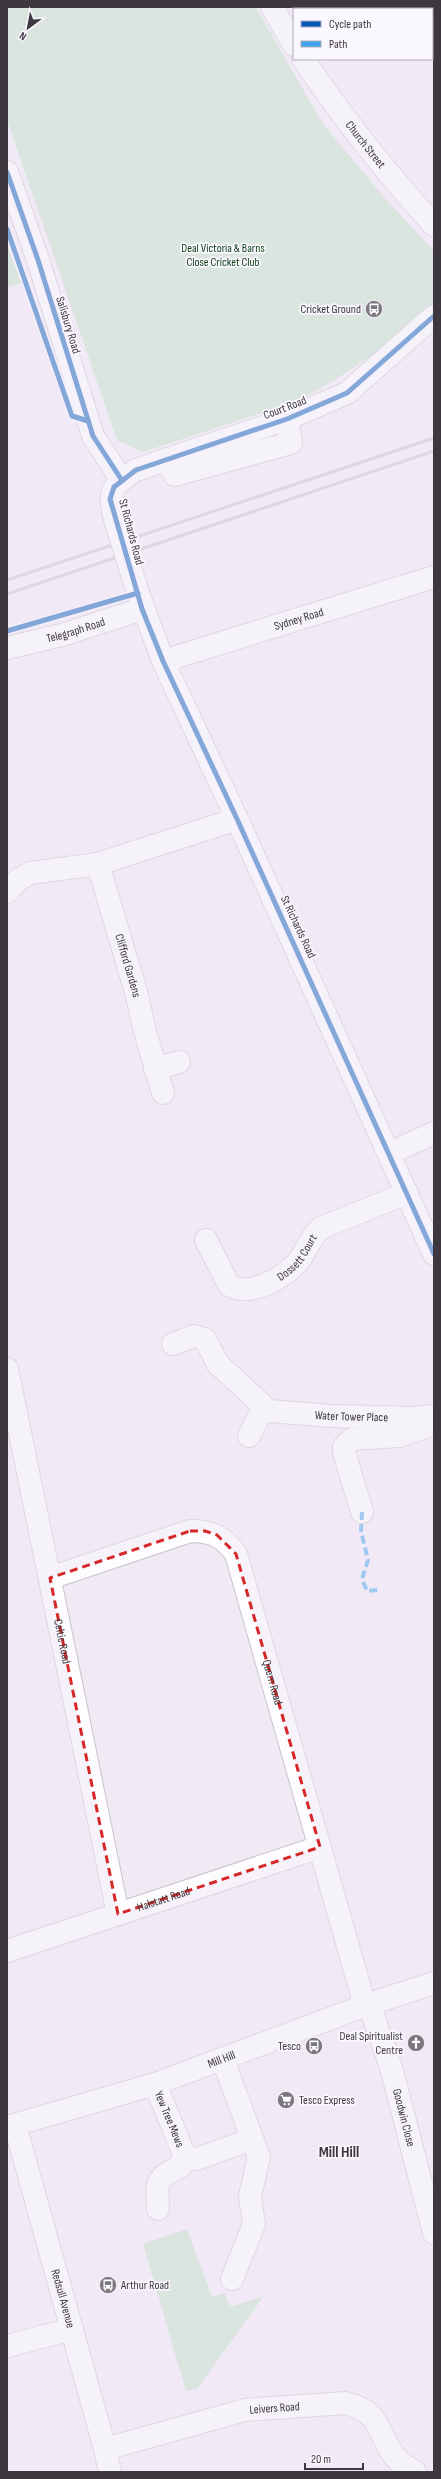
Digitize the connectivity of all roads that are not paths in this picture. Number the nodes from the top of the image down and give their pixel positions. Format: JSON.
{"nodes":[{"id":1,"x":272,"y":7,"type":"edge"},
{"id":2,"x":293,"y":43,"type":"edge"},
{"id":3,"x":304,"y":60,"type":"edge"},
{"id":4,"x":7,"y":172,"type":"edge"},
{"id":5,"x":434,"y":225,"type":"edge"},
{"id":6,"x":434,"y":316,"type":"edge"},
{"id":7,"x":121,"y":479,"type":"junction"},
{"id":8,"x":432,"y":584,"type":"edge"},
{"id":9,"x":140,"y":601,"type":"junction"},
{"id":10,"x":7,"y":648,"type":"edge"},
{"id":11,"x":163,"y":661,"type":"junction"},
{"id":12,"x":238,"y":819,"type":"junction"},
{"id":13,"x":98,"y":864,"type":"junction"},
{"id":14,"x":7,"y":892,"type":"edge"},
{"id":15,"x":179,"y":1062,"type":"dead end"},
{"id":16,"x":155,"y":1069,"type":"junction"},
{"id":17,"x":162,"y":1093,"type":"dead end"},
{"id":18,"x":434,"y":1133,"type":"edge"},
{"id":19,"x":390,"y":1153,"type":"junction"},
{"id":20,"x":408,"y":1193,"type":"junction"},
{"id":21,"x":206,"y":1240,"type":"dead end"},
{"id":22,"x":434,"y":1254,"type":"edge"},
{"id":23,"x":173,"y":1344,"type":"dead end"},
{"id":24,"x":7,"y":1369,"type":"edge"},
{"id":25,"x":269,"y":1411,"type":"junction"},
{"id":26,"x":434,"y":1416,"type":"edge"},
{"id":27,"x":434,"y":1424,"type":"edge"},
{"id":28,"x":249,"y":1436,"type":"dead end"},
{"id":29,"x":362,"y":1512,"type":"dead end"},
{"id":30,"x":50,"y":1578,"type":"junction"},
{"id":31,"x":320,"y":1847,"type":"junction"},
{"id":32,"x":118,"y":1914,"type":"junction"},
{"id":33,"x":7,"y":1951,"type":"edge"},
{"id":34,"x":434,"y":1983,"type":"edge"},
{"id":35,"x":367,"y":2005,"type":"junction"},
{"id":36,"x":223,"y":2060,"type":"junction"},
{"id":37,"x":155,"y":2084,"type":"junction"},
{"id":38,"x":11,"y":2126,"type":"edge"},
{"id":39,"x":241,"y":2143,"type":"dead end"},
{"id":40,"x":184,"y":2154,"type":"junction"},
{"id":41,"x":158,"y":2209,"type":"dead end"},
{"id":42,"x":434,"y":2233,"type":"edge"},
{"id":43,"x":232,"y":2279,"type":"dead end"},
{"id":44,"x":72,"y":2329,"type":"junction"},
{"id":45,"x":7,"y":2346,"type":"edge"},
{"id":46,"x":105,"y":2449,"type":"junction"},
{"id":47,"x":110,"y":2472,"type":"edge"},
{"id":48,"x":416,"y":2472,"type":"edge"}],
"edges":[{"from":1,"to":2,"type":"street"},
{"from":3,"to":5,"type":"street","name":"Church Street"},
{"from":4,"to":7,"type":"street","name":"Salisbury Road"},
{"from":6,"to":7,"type":"street","name":"Court Road"},
{"from":7,"to":9,"type":"street","name":"St Richards Road","bridge":true},
{"from":8,"to":11,"type":"street","name":"Sydney Road"},
{"from":9,"to":10,"type":"street","name":"Telegraph Road"},
{"from":9,"to":11,"type":"street","name":"St Richards Road"},
{"from":11,"to":12,"type":"street","name":"St Richards Road"},
{"from":12,"to":13,"type":"street"},
{"from":12,"to":19,"type":"street","name":"St Richards Road"},
{"from":13,"to":14,"type":"street"},
{"from":13,"to":16,"type":"street","name":"Clifford Gardens"},
{"from":15,"to":16,"type":"street"},
{"from":16,"to":17,"type":"street","name":"Clifford Gardens"},
{"from":18,"to":19,"type":"street"},
{"from":19,"to":20,"type":"street","name":"St Richards Road"},
{"from":20,"to":21,"type":"street","name":"Dossett Court"},
{"from":20,"to":22,"type":"street","name":"St Richards Road"},
{"from":23,"to":25,"type":"street"},
{"from":24,"to":30,"type":"street","name":"Celtic Road"},
{"from":25,"to":26,"type":"street","name":"Water Tower Place"},
{"from":25,"to":28,"type":"street"},
{"from":27,"to":29,"type":"street"},
{"from":30,"to":31,"type":"street","name":"Quern Road"},
{"from":30,"to":32,"type":"street","name":"Celtic Road"},
{"from":31,"to":32,"type":"street","name":"Halstatt Road"},
{"from":31,"to":35,"type":"street","name":"Quern Road"},
{"from":32,"to":33,"type":"street","name":"Halstatt Road"},
{"from":34,"to":35,"type":"street","name":"Mill Hill"},
{"from":35,"to":36,"type":"street","name":"Mill Hill"},
{"from":35,"to":42,"type":"street","name":"Goodwin Close"},
{"from":36,"to":37,"type":"street","name":"Mill Hill"},
{"from":36,"to":43,"type":"street"},
{"from":37,"to":38,"type":"street","name":"Mill Hill"},
{"from":37,"to":40,"type":"street","name":"Yew Tree Mews"},
{"from":38,"to":44,"type":"street","name":"Redsull Avenue"},
{"from":39,"to":40,"type":"street","name":"Yew Tree Mews"},
{"from":40,"to":41,"type":"street","name":"Yew Tree Mews"},
{"from":44,"to":45,"type":"street"},
{"from":44,"to":46,"type":"street","name":"Redsull Avenue"},
{"from":46,"to":47,"type":"street","name":"Redsull Avenue"},
{"from":46,"to":48,"type":"street","name":"Leivers Road"}]}
